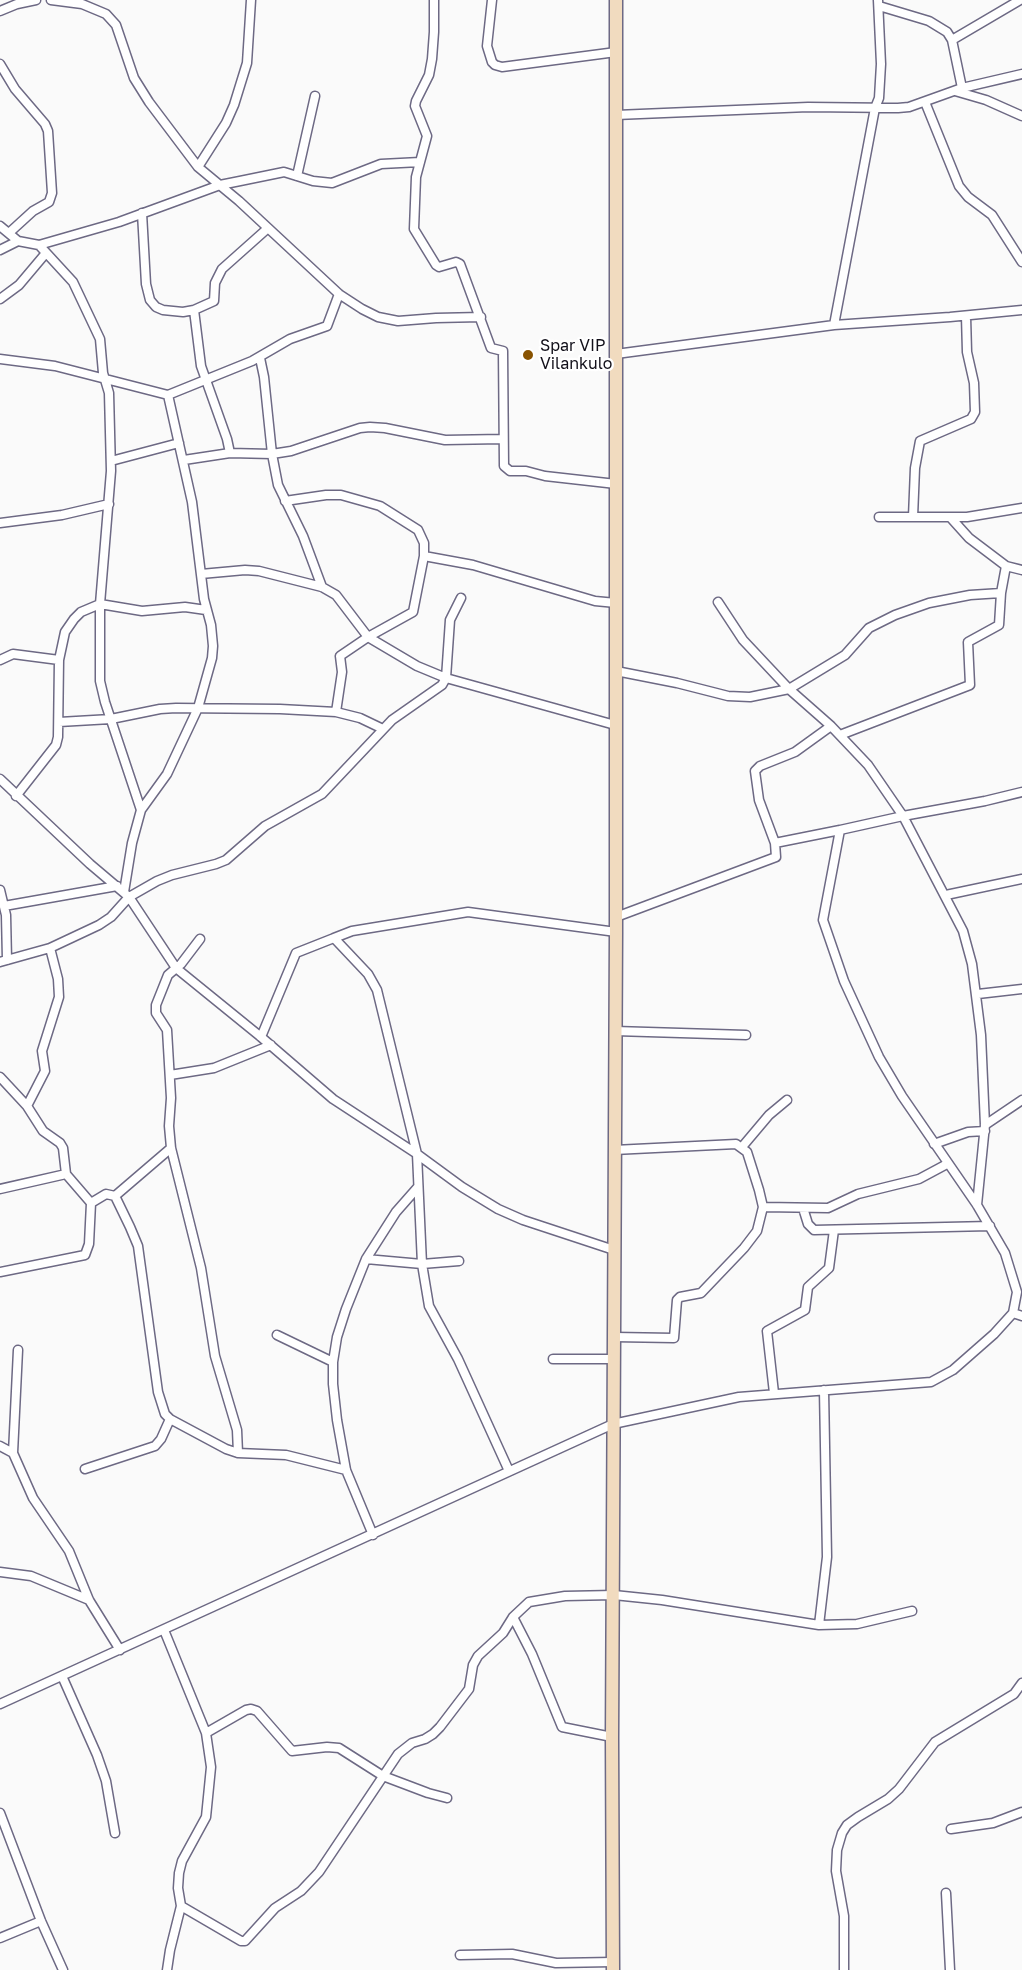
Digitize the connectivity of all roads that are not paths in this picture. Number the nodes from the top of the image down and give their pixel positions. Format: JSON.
{"nodes":[{"id":1,"x":33,"y":0,"type":"edge"},
{"id":2,"x":51,"y":0,"type":"edge"},
{"id":3,"x":251,"y":0,"type":"edge"},
{"id":4,"x":434,"y":0,"type":"edge"},
{"id":5,"x":492,"y":0,"type":"edge"},
{"id":6,"x":616,"y":0,"type":"edge"},
{"id":7,"x":1020,"y":0,"type":"edge"},
{"id":8,"x":879,"y":3,"type":"edge"},
{"id":9,"x":0,"y":10,"type":"edge"},
{"id":10,"x":952,"y":40,"type":"junction"},
{"id":11,"x":616,"y":52,"type":"junction"},
{"id":12,"x":0,"y":64,"type":"edge"},
{"id":13,"x":1022,"y":74,"type":"edge"},
{"id":14,"x":958,"y":89,"type":"junction"},
{"id":15,"x":315,"y":96,"type":"dead end"},
{"id":16,"x":925,"y":102,"type":"junction"},
{"id":17,"x":875,"y":108,"type":"junction"},
{"id":18,"x":616,"y":115,"type":"junction"},
{"id":19,"x":1022,"y":116,"type":"edge"},
{"id":20,"x":420,"y":162,"type":"junction"},
{"id":21,"x":198,"y":167,"type":"junction"},
{"id":22,"x":297,"y":176,"type":"junction"},
{"id":23,"x":220,"y":185,"type":"junction"},
{"id":24,"x":142,"y":213,"type":"junction"},
{"id":25,"x":0,"y":226,"type":"edge"},
{"id":26,"x":268,"y":228,"type":"junction"},
{"id":27,"x":10,"y":232,"type":"junction"},
{"id":28,"x":18,"y":241,"type":"junction"},
{"id":29,"x":39,"y":245,"type":"junction"},
{"id":30,"x":0,"y":250,"type":"edge"},
{"id":31,"x":46,"y":253,"type":"junction"},
{"id":32,"x":1022,"y":262,"type":"edge"},
{"id":33,"x":339,"y":294,"type":"junction"},
{"id":34,"x":0,"y":299,"type":"edge"},
{"id":35,"x":194,"y":310,"type":"junction"},
{"id":36,"x":1022,"y":310,"type":"edge"},
{"id":37,"x":966,"y":316,"type":"junction"},
{"id":38,"x":481,"y":318,"type":"junction"},
{"id":39,"x":834,"y":325,"type":"junction"},
{"id":40,"x":616,"y":354,"type":"junction"},
{"id":41,"x":260,"y":358,"type":"junction"},
{"id":42,"x":0,"y":359,"type":"edge"},
{"id":43,"x":104,"y":379,"type":"junction"},
{"id":44,"x":206,"y":379,"type":"junction"},
{"id":45,"x":168,"y":395,"type":"junction"},
{"id":46,"x":502,"y":440,"type":"junction"},
{"id":47,"x":179,"y":443,"type":"junction"},
{"id":48,"x":230,"y":453,"type":"junction"},
{"id":49,"x":272,"y":454,"type":"junction"},
{"id":50,"x":184,"y":460,"type":"junction"},
{"id":51,"x":111,"y":461,"type":"junction"},
{"id":52,"x":616,"y":484,"type":"junction"},
{"id":53,"x":285,"y":501,"type":"junction"},
{"id":54,"x":109,"y":504,"type":"junction"},
{"id":55,"x":1022,"y":508,"type":"edge"},
{"id":56,"x":879,"y":517,"type":"dead end"},
{"id":57,"x":913,"y":517,"type":"junction"},
{"id":58,"x":951,"y":518,"type":"junction"},
{"id":59,"x":0,"y":523,"type":"edge"},
{"id":60,"x":424,"y":556,"type":"junction"},
{"id":61,"x":1006,"y":566,"type":"junction"},
{"id":62,"x":1022,"y":570,"type":"edge"},
{"id":63,"x":201,"y":574,"type":"junction"},
{"id":64,"x":322,"y":587,"type":"junction"},
{"id":65,"x":1001,"y":593,"type":"junction"},
{"id":66,"x":460,"y":598,"type":"dead end"},
{"id":67,"x":718,"y":602,"type":"dead end"},
{"id":68,"x":616,"y":603,"type":"junction"},
{"id":69,"x":100,"y":604,"type":"junction"},
{"id":70,"x":206,"y":610,"type":"junction"},
{"id":71,"x":368,"y":637,"type":"junction"},
{"id":72,"x":0,"y":660,"type":"edge"},
{"id":73,"x":59,"y":660,"type":"junction"},
{"id":74,"x":616,"y":671,"type":"junction"},
{"id":75,"x":446,"y":678,"type":"junction"},
{"id":76,"x":789,"y":689,"type":"junction"},
{"id":77,"x":198,"y":708,"type":"junction"},
{"id":78,"x":336,"y":712,"type":"junction"},
{"id":79,"x":111,"y":719,"type":"junction"},
{"id":80,"x":59,"y":722,"type":"junction"},
{"id":81,"x":615,"y":725,"type":"junction"},
{"id":82,"x":831,"y":726,"type":"junction"},
{"id":83,"x":383,"y":729,"type":"junction"},
{"id":84,"x":840,"y":735,"type":"junction"},
{"id":85,"x":0,"y":779,"type":"edge"},
{"id":86,"x":6,"y":787,"type":"junction"},
{"id":87,"x":1022,"y":792,"type":"edge"},
{"id":88,"x":16,"y":796,"type":"junction"},
{"id":89,"x":0,"y":797,"type":"edge"},
{"id":90,"x":141,"y":810,"type":"junction"},
{"id":91,"x":903,"y":816,"type":"junction"},
{"id":92,"x":840,"y":830,"type":"junction"},
{"id":93,"x":775,"y":843,"type":"junction"},
{"id":94,"x":1022,"y":879,"type":"edge"},
{"id":95,"x":0,"y":891,"type":"edge"},
{"id":96,"x":123,"y":892,"type":"junction"},
{"id":97,"x":946,"y":895,"type":"junction"},
{"id":98,"x":3,"y":906,"type":"junction"},
{"id":99,"x":616,"y":917,"type":"junction"},
{"id":100,"x":616,"y":932,"type":"junction"},
{"id":101,"x":334,"y":938,"type":"junction"},
{"id":102,"x":200,"y":939,"type":"dead end"},
{"id":103,"x":50,"y":948,"type":"junction"},
{"id":104,"x":4,"y":961,"type":"edge"},
{"id":105,"x":176,"y":968,"type":"junction"},
{"id":106,"x":1022,"y":989,"type":"edge"},
{"id":107,"x":978,"y":994,"type":"junction"},
{"id":108,"x":615,"y":1031,"type":"junction"},
{"id":109,"x":746,"y":1035,"type":"dead end"},
{"id":110,"x":261,"y":1037,"type":"junction"},
{"id":111,"x":271,"y":1045,"type":"junction"},
{"id":112,"x":170,"y":1075,"type":"junction"},
{"id":113,"x":0,"y":1077,"type":"edge"},
{"id":114,"x":787,"y":1100,"type":"dead end"},
{"id":115,"x":1022,"y":1100,"type":"edge"},
{"id":116,"x":27,"y":1106,"type":"junction"},
{"id":117,"x":985,"y":1128,"type":"junction"},
{"id":118,"x":934,"y":1144,"type":"junction"},
{"id":119,"x":742,"y":1146,"type":"junction"},
{"id":120,"x":171,"y":1148,"type":"junction"},
{"id":121,"x":614,"y":1150,"type":"junction"},
{"id":122,"x":417,"y":1154,"type":"junction"},
{"id":123,"x":947,"y":1164,"type":"junction"},
{"id":124,"x":66,"y":1174,"type":"junction"},
{"id":125,"x":418,"y":1188,"type":"junction"},
{"id":126,"x":0,"y":1189,"type":"edge"},
{"id":127,"x":115,"y":1196,"type":"junction"},
{"id":128,"x":91,"y":1203,"type":"junction"},
{"id":129,"x":977,"y":1205,"type":"junction"},
{"id":130,"x":763,"y":1207,"type":"junction"},
{"id":131,"x":803,"y":1208,"type":"junction"},
{"id":132,"x":990,"y":1226,"type":"junction"},
{"id":133,"x":834,"y":1230,"type":"junction"},
{"id":134,"x":614,"y":1251,"type":"junction"},
{"id":135,"x":366,"y":1259,"type":"junction"},
{"id":136,"x":459,"y":1261,"type":"dead end"},
{"id":137,"x":422,"y":1264,"type":"junction"},
{"id":138,"x":0,"y":1272,"type":"edge"},
{"id":139,"x":1018,"y":1314,"type":"edge"},
{"id":140,"x":277,"y":1335,"type":"dead end"},
{"id":141,"x":614,"y":1337,"type":"junction"},
{"id":142,"x":18,"y":1350,"type":"dead end"},
{"id":143,"x":553,"y":1359,"type":"dead end"},
{"id":144,"x":613,"y":1359,"type":"junction"},
{"id":145,"x":333,"y":1362,"type":"junction"},
{"id":146,"x":824,"y":1390,"type":"junction"},
{"id":147,"x":774,"y":1393,"type":"junction"},
{"id":148,"x":170,"y":1419,"type":"junction"},
{"id":149,"x":613,"y":1424,"type":"junction"},
{"id":150,"x":0,"y":1446,"type":"edge"},
{"id":151,"x":13,"y":1453,"type":"junction"},
{"id":152,"x":238,"y":1453,"type":"junction"},
{"id":153,"x":85,"y":1469,"type":"dead end"},
{"id":154,"x":346,"y":1470,"type":"junction"},
{"id":155,"x":509,"y":1471,"type":"junction"},
{"id":156,"x":373,"y":1535,"type":"junction"},
{"id":157,"x":0,"y":1572,"type":"edge"},
{"id":158,"x":614,"y":1595,"type":"junction"},
{"id":159,"x":89,"y":1600,"type":"junction"},
{"id":160,"x":912,"y":1611,"type":"dead end"},
{"id":161,"x":513,"y":1617,"type":"junction"},
{"id":162,"x":819,"y":1625,"type":"junction"},
{"id":163,"x":164,"y":1630,"type":"junction"},
{"id":164,"x":120,"y":1650,"type":"junction"},
{"id":165,"x":62,"y":1676,"type":"junction"},
{"id":166,"x":1022,"y":1683,"type":"edge"},
{"id":167,"x":0,"y":1704,"type":"edge"},
{"id":168,"x":206,"y":1733,"type":"junction"},
{"id":169,"x":612,"y":1737,"type":"junction"},
{"id":170,"x":383,"y":1776,"type":"junction"},
{"id":171,"x":447,"y":1798,"type":"dead end"},
{"id":172,"x":1022,"y":1812,"type":"edge"},
{"id":173,"x":0,"y":1813,"type":"edge"},
{"id":174,"x":951,"y":1829,"type":"dead end"},
{"id":175,"x":115,"y":1833,"type":"dead end"},
{"id":176,"x":946,"y":1893,"type":"dead end"},
{"id":177,"x":181,"y":1906,"type":"junction"},
{"id":178,"x":41,"y":1921,"type":"junction"},
{"id":179,"x":0,"y":1938,"type":"edge"},
{"id":180,"x":460,"y":1955,"type":"dead end"},
{"id":181,"x":587,"y":1966,"type":"edge"},
{"id":182,"x":613,"y":1966,"type":"edge"},
{"id":183,"x":63,"y":1970,"type":"edge"},
{"id":184,"x":167,"y":1970,"type":"edge"},
{"id":185,"x":844,"y":1970,"type":"edge"},
{"id":186,"x":950,"y":1970,"type":"edge"}],
"edges":[{"from":1,"to":9,"type":"street"},
{"from":2,"to":21,"type":"street"},
{"from":3,"to":21,"type":"street"},
{"from":4,"to":20,"type":"street"},
{"from":5,"to":11,"type":"street"},
{"from":6,"to":11,"type":"main road"},
{"from":7,"to":10,"type":"street"},
{"from":8,"to":10,"type":"street"},
{"from":8,"to":17,"type":"street"},
{"from":10,"to":14,"type":"street"},
{"from":11,"to":18,"type":"main road"},
{"from":12,"to":27,"type":"street"},
{"from":13,"to":14,"type":"street"},
{"from":14,"to":16,"type":"street"},
{"from":14,"to":19,"type":"street"},
{"from":15,"to":22,"type":"street"},
{"from":16,"to":17,"type":"street"},
{"from":16,"to":32,"type":"street"},
{"from":17,"to":18,"type":"street"},
{"from":17,"to":39,"type":"street"},
{"from":18,"to":40,"type":"main road"},
{"from":20,"to":22,"type":"street"},
{"from":20,"to":38,"type":"street"},
{"from":21,"to":23,"type":"street"},
{"from":22,"to":23,"type":"street"},
{"from":23,"to":24,"type":"street"},
{"from":23,"to":26,"type":"street"},
{"from":24,"to":29,"type":"street"},
{"from":24,"to":35,"type":"street"},
{"from":25,"to":27,"type":"street"},
{"from":26,"to":33,"type":"street"},
{"from":26,"to":35,"type":"street"},
{"from":27,"to":28,"type":"street"},
{"from":28,"to":29,"type":"street"},
{"from":28,"to":30,"type":"street"},
{"from":29,"to":31,"type":"street"},
{"from":31,"to":34,"type":"street"},
{"from":31,"to":43,"type":"street"},
{"from":33,"to":38,"type":"street"},
{"from":33,"to":41,"type":"street"},
{"from":35,"to":44,"type":"street"},
{"from":36,"to":37,"type":"street"},
{"from":37,"to":39,"type":"street"},
{"from":37,"to":57,"type":"street"},
{"from":38,"to":46,"type":"street"},
{"from":39,"to":40,"type":"street"},
{"from":40,"to":52,"type":"main road"},
{"from":41,"to":44,"type":"street"},
{"from":41,"to":49,"type":"street"},
{"from":42,"to":43,"type":"street"},
{"from":43,"to":45,"type":"street"},
{"from":43,"to":51,"type":"street"},
{"from":44,"to":45,"type":"street"},
{"from":44,"to":48,"type":"street"},
{"from":45,"to":47,"type":"street"},
{"from":46,"to":49,"type":"street"},
{"from":46,"to":52,"type":"street"},
{"from":47,"to":50,"type":"street"},
{"from":47,"to":51,"type":"street"},
{"from":48,"to":49,"type":"street"},
{"from":48,"to":50,"type":"street"},
{"from":49,"to":53,"type":"street"},
{"from":50,"to":63,"type":"street"},
{"from":51,"to":54,"type":"street"},
{"from":52,"to":68,"type":"main road"},
{"from":53,"to":60,"type":"street"},
{"from":53,"to":64,"type":"street"},
{"from":54,"to":59,"type":"street"},
{"from":54,"to":69,"type":"street"},
{"from":55,"to":58,"type":"street"},
{"from":56,"to":57,"type":"street"},
{"from":57,"to":58,"type":"street"},
{"from":58,"to":61,"type":"street"},
{"from":60,"to":68,"type":"street"},
{"from":60,"to":71,"type":"street"},
{"from":61,"to":62,"type":"street"},
{"from":61,"to":65,"type":"street"},
{"from":63,"to":64,"type":"street"},
{"from":63,"to":70,"type":"street"},
{"from":64,"to":71,"type":"street"},
{"from":65,"to":76,"type":"street"},
{"from":65,"to":84,"type":"street"},
{"from":66,"to":75,"type":"street"},
{"from":67,"to":76,"type":"street"},
{"from":68,"to":74,"type":"main road"},
{"from":69,"to":70,"type":"street"},
{"from":69,"to":73,"type":"street"},
{"from":69,"to":79,"type":"street"},
{"from":70,"to":77,"type":"street"},
{"from":71,"to":75,"type":"street"},
{"from":71,"to":78,"type":"street"},
{"from":72,"to":73,"type":"street"},
{"from":73,"to":80,"type":"street"},
{"from":74,"to":76,"type":"street"},
{"from":74,"to":81,"type":"main road"},
{"from":75,"to":81,"type":"street"},
{"from":75,"to":83,"type":"street"},
{"from":76,"to":82,"type":"street"},
{"from":77,"to":78,"type":"street"},
{"from":77,"to":79,"type":"street"},
{"from":77,"to":90,"type":"street"},
{"from":78,"to":83,"type":"street"},
{"from":79,"to":80,"type":"street"},
{"from":79,"to":90,"type":"street"},
{"from":80,"to":88,"type":"street"},
{"from":81,"to":99,"type":"main road"},
{"from":82,"to":84,"type":"street"},
{"from":82,"to":93,"type":"street"},
{"from":83,"to":96,"type":"street"},
{"from":84,"to":91,"type":"street"},
{"from":85,"to":86,"type":"street"},
{"from":86,"to":88,"type":"street"},
{"from":86,"to":89,"type":"street"},
{"from":87,"to":91,"type":"street"},
{"from":88,"to":96,"type":"street"},
{"from":90,"to":96,"type":"street"},
{"from":91,"to":92,"type":"street"},
{"from":91,"to":97,"type":"street"},
{"from":92,"to":93,"type":"street"},
{"from":92,"to":118,"type":"street"},
{"from":93,"to":99,"type":"street"},
{"from":94,"to":97,"type":"street"},
{"from":95,"to":98,"type":"street"},
{"from":96,"to":98,"type":"street"},
{"from":96,"to":103,"type":"street"},
{"from":96,"to":105,"type":"street"},
{"from":97,"to":107,"type":"street"},
{"from":98,"to":104,"type":"street"},
{"from":99,"to":100,"type":"main road"},
{"from":100,"to":101,"type":"street"},
{"from":100,"to":108,"type":"main road"},
{"from":101,"to":110,"type":"street"},
{"from":101,"to":122,"type":"street"},
{"from":102,"to":105,"type":"street"},
{"from":103,"to":104,"type":"street"},
{"from":103,"to":116,"type":"street"},
{"from":105,"to":110,"type":"street"},
{"from":105,"to":112,"type":"street"},
{"from":106,"to":107,"type":"street"},
{"from":107,"to":117,"type":"street"},
{"from":108,"to":109,"type":"street"},
{"from":108,"to":121,"type":"main road"},
{"from":110,"to":111,"type":"street"},
{"from":111,"to":112,"type":"street"},
{"from":111,"to":122,"type":"street"},
{"from":112,"to":120,"type":"street"},
{"from":113,"to":116,"type":"street"},
{"from":114,"to":119,"type":"street"},
{"from":115,"to":117,"type":"street"},
{"from":116,"to":124,"type":"street"},
{"from":117,"to":118,"type":"street"},
{"from":117,"to":129,"type":"street"},
{"from":118,"to":123,"type":"street"},
{"from":119,"to":121,"type":"street"},
{"from":119,"to":130,"type":"street"},
{"from":120,"to":127,"type":"street"},
{"from":120,"to":152,"type":"street"},
{"from":121,"to":134,"type":"main road"},
{"from":122,"to":125,"type":"street"},
{"from":122,"to":134,"type":"street"},
{"from":123,"to":129,"type":"street"},
{"from":123,"to":131,"type":"street"},
{"from":124,"to":126,"type":"street"},
{"from":124,"to":128,"type":"street"},
{"from":125,"to":135,"type":"street"},
{"from":125,"to":137,"type":"street"},
{"from":127,"to":128,"type":"street"},
{"from":127,"to":148,"type":"street"},
{"from":128,"to":138,"type":"street"},
{"from":129,"to":132,"type":"street"},
{"from":130,"to":131,"type":"street"},
{"from":130,"to":141,"type":"street"},
{"from":131,"to":133,"type":"street"},
{"from":132,"to":133,"type":"street"},
{"from":132,"to":139,"type":"street"},
{"from":133,"to":147,"type":"street"},
{"from":134,"to":141,"type":"main road"},
{"from":135,"to":137,"type":"street"},
{"from":135,"to":145,"type":"street"},
{"from":136,"to":137,"type":"street"},
{"from":137,"to":155,"type":"street"},
{"from":139,"to":146,"type":"street"},
{"from":140,"to":145,"type":"street"},
{"from":141,"to":144,"type":"main road"},
{"from":142,"to":151,"type":"street"},
{"from":143,"to":144,"type":"street"},
{"from":144,"to":149,"type":"main road"},
{"from":145,"to":154,"type":"street"},
{"from":146,"to":147,"type":"street"},
{"from":146,"to":162,"type":"street"},
{"from":147,"to":149,"type":"street"},
{"from":148,"to":152,"type":"street"},
{"from":148,"to":153,"type":"street"},
{"from":149,"to":155,"type":"street"},
{"from":149,"to":158,"type":"main road"},
{"from":150,"to":151,"type":"street"},
{"from":151,"to":159,"type":"street"},
{"from":152,"to":154,"type":"street"},
{"from":154,"to":156,"type":"street"},
{"from":155,"to":156,"type":"street"},
{"from":156,"to":163,"type":"street"},
{"from":157,"to":159,"type":"street"},
{"from":158,"to":161,"type":"street"},
{"from":158,"to":162,"type":"street"},
{"from":158,"to":169,"type":"main road"},
{"from":159,"to":164,"type":"street"},
{"from":160,"to":162,"type":"street"},
{"from":161,"to":169,"type":"street"},
{"from":161,"to":170,"type":"street"},
{"from":163,"to":164,"type":"street"},
{"from":163,"to":168,"type":"street"},
{"from":164,"to":165,"type":"street"},
{"from":165,"to":167,"type":"street"},
{"from":165,"to":175,"type":"street"},
{"from":166,"to":185,"type":"street"},
{"from":168,"to":170,"type":"street"},
{"from":168,"to":177,"type":"street"},
{"from":169,"to":182,"type":"main road"},
{"from":170,"to":171,"type":"street"},
{"from":170,"to":177,"type":"street"},
{"from":172,"to":174,"type":"street"},
{"from":173,"to":178,"type":"street"},
{"from":176,"to":186,"type":"street"},
{"from":177,"to":184,"type":"street"},
{"from":178,"to":179,"type":"street"},
{"from":178,"to":183,"type":"street"},
{"from":180,"to":181,"type":"street"},
{"from":181,"to":182,"type":"street"}]}
